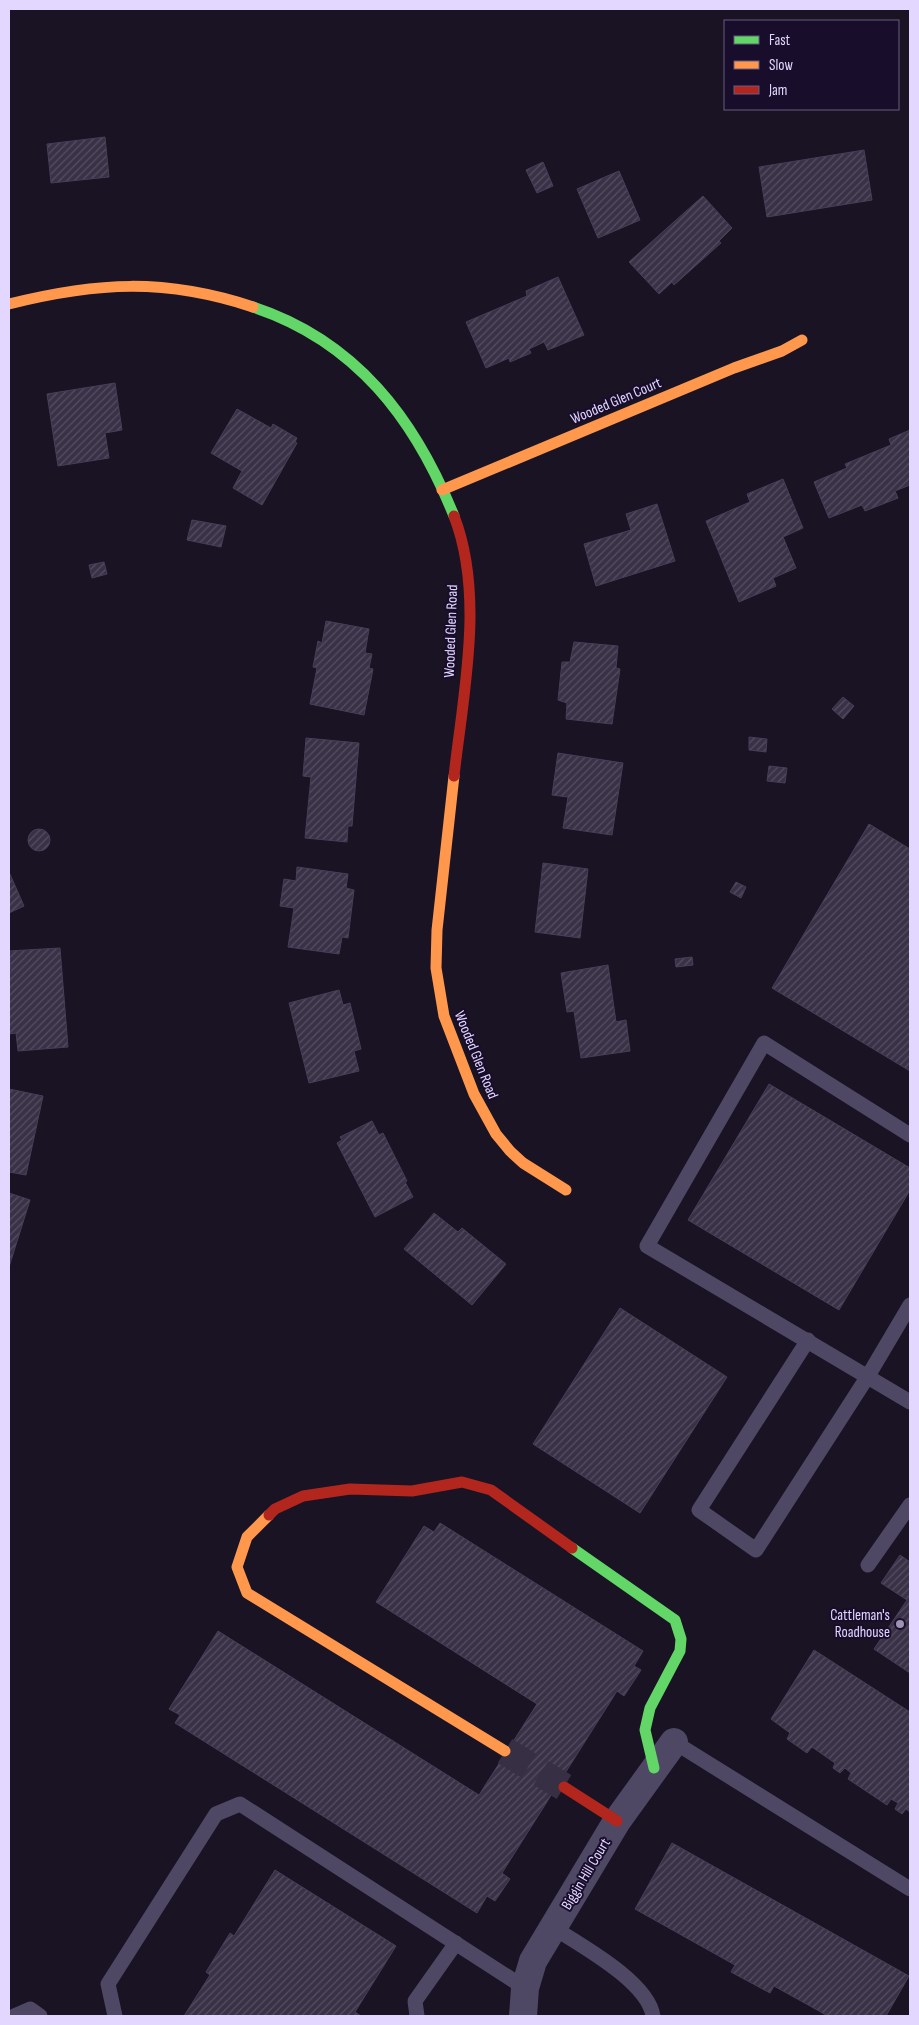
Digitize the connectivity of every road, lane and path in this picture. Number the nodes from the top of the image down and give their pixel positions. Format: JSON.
{"nodes":[{"id":1,"x":9,"y":304,"type":"edge"},
{"id":2,"x":802,"y":340,"type":"dead end"},
{"id":3,"x":442,"y":490,"type":"junction"},
{"id":4,"x":910,"y":1135,"type":"edge"},
{"id":5,"x":566,"y":1190,"type":"dead end"},
{"id":6,"x":910,"y":1304,"type":"edge"},
{"id":7,"x":808,"y":1340,"type":"junction"},
{"id":8,"x":868,"y":1376,"type":"junction"},
{"id":9,"x":910,"y":1402,"type":"edge"},
{"id":10,"x":910,"y":1505,"type":"edge"},
{"id":11,"x":868,"y":1565,"type":"dead end"},
{"id":12,"x":674,"y":1742,"type":"joint"},
{"id":13,"x":505,"y":1750,"type":"tunnel mouth"},
{"id":14,"x":654,"y":1768,"type":"junction"},
{"id":15,"x":564,"y":1787,"type":"tunnel mouth"},
{"id":16,"x":617,"y":1822,"type":"junction"},
{"id":17,"x":910,"y":1889,"type":"edge"},
{"id":18,"x":554,"y":1928,"type":"junction"},
{"id":19,"x":456,"y":1943,"type":"junction"},
{"id":20,"x":525,"y":1988,"type":"junction"},
{"id":21,"x":14,"y":2016,"type":"edge"},
{"id":22,"x":40,"y":2016,"type":"edge"},
{"id":23,"x":115,"y":2016,"type":"edge"},
{"id":24,"x":417,"y":2016,"type":"edge"},
{"id":25,"x":524,"y":2016,"type":"edge"},
{"id":26,"x":653,"y":2016,"type":"edge"}],
"edges":[{"from":1,"to":3,"type":"street","name":"Wooded Glen Road"},
{"from":2,"to":3,"type":"street","name":"Wooded Glen Court"},
{"from":3,"to":5,"type":"street","name":"Wooded Glen Road"},
{"from":4,"to":7,"type":"lane"},
{"from":6,"to":8,"type":"lane"},
{"from":7,"to":8,"type":"lane"},
{"from":7,"to":8,"type":"lane"},
{"from":8,"to":9,"type":"lane"},
{"from":10,"to":11,"type":"lane"},
{"from":12,"to":14,"type":"street","name":"Biggin Hill Court"},
{"from":12,"to":17,"type":"lane"},
{"from":13,"to":14,"type":"street"},
{"from":14,"to":16,"type":"street","name":"Biggin Hill Court"},
{"from":15,"to":16,"type":"street"},
{"from":16,"to":18,"type":"street","name":"Biggin Hill Court"},
{"from":18,"to":20,"type":"street","name":"Biggin Hill Court"},
{"from":18,"to":26,"type":"lane"},
{"from":19,"to":20,"type":"lane"},
{"from":19,"to":23,"type":"lane"},
{"from":19,"to":24,"type":"lane"},
{"from":20,"to":25,"type":"street","name":"Biggin Hill Court"},
{"from":21,"to":22,"type":"lane"}]}
